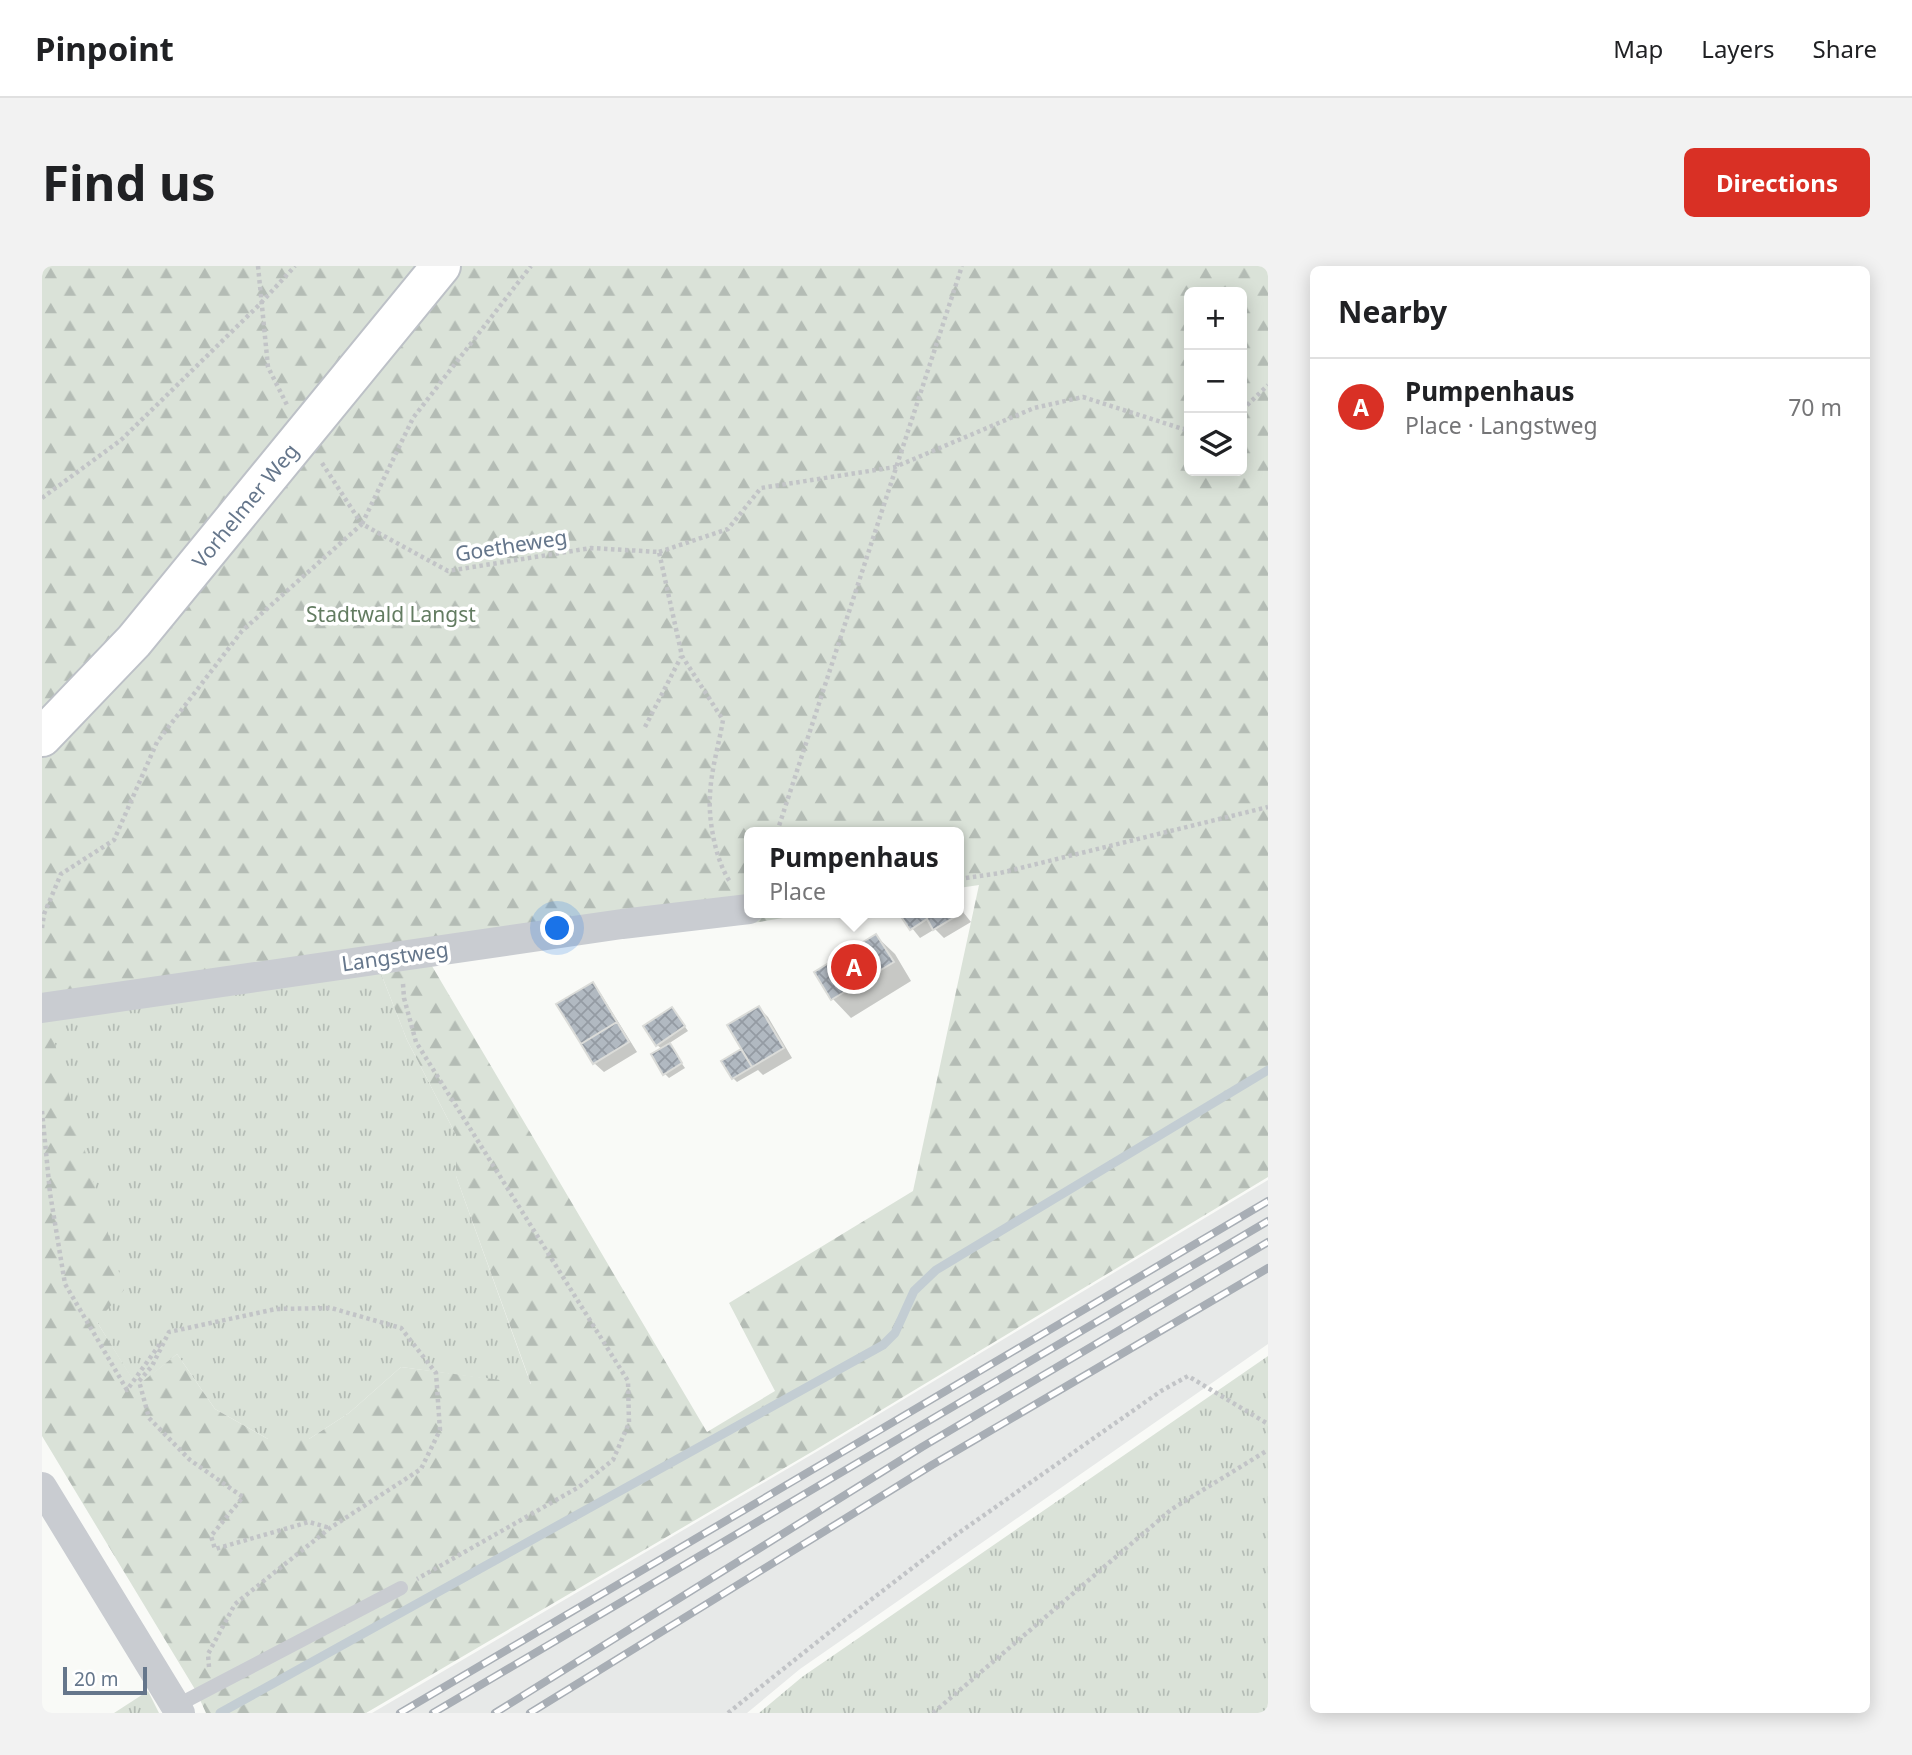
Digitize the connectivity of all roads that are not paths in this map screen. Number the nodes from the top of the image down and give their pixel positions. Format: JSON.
{"nodes":[{"id":1,"x":441,"y":266,"type":"edge"},
{"id":2,"x":42,"y":737,"type":"edge"},
{"id":3,"x":742,"y":899,"type":"edge"},
{"id":4,"x":42,"y":1009,"type":"edge"},
{"id":5,"x":42,"y":1487,"type":"edge"},
{"id":6,"x":401,"y":1588,"type":"road end"},
{"id":7,"x":178,"y":1710,"type":"edge"}],
"edges":[{"from":1,"to":2,"type":"street","name":"Vorhelmer Weg"},
{"from":3,"to":4,"type":"street","name":"Langstweg"},
{"from":5,"to":7,"type":"street"},
{"from":6,"to":7,"type":"lane"}]}
